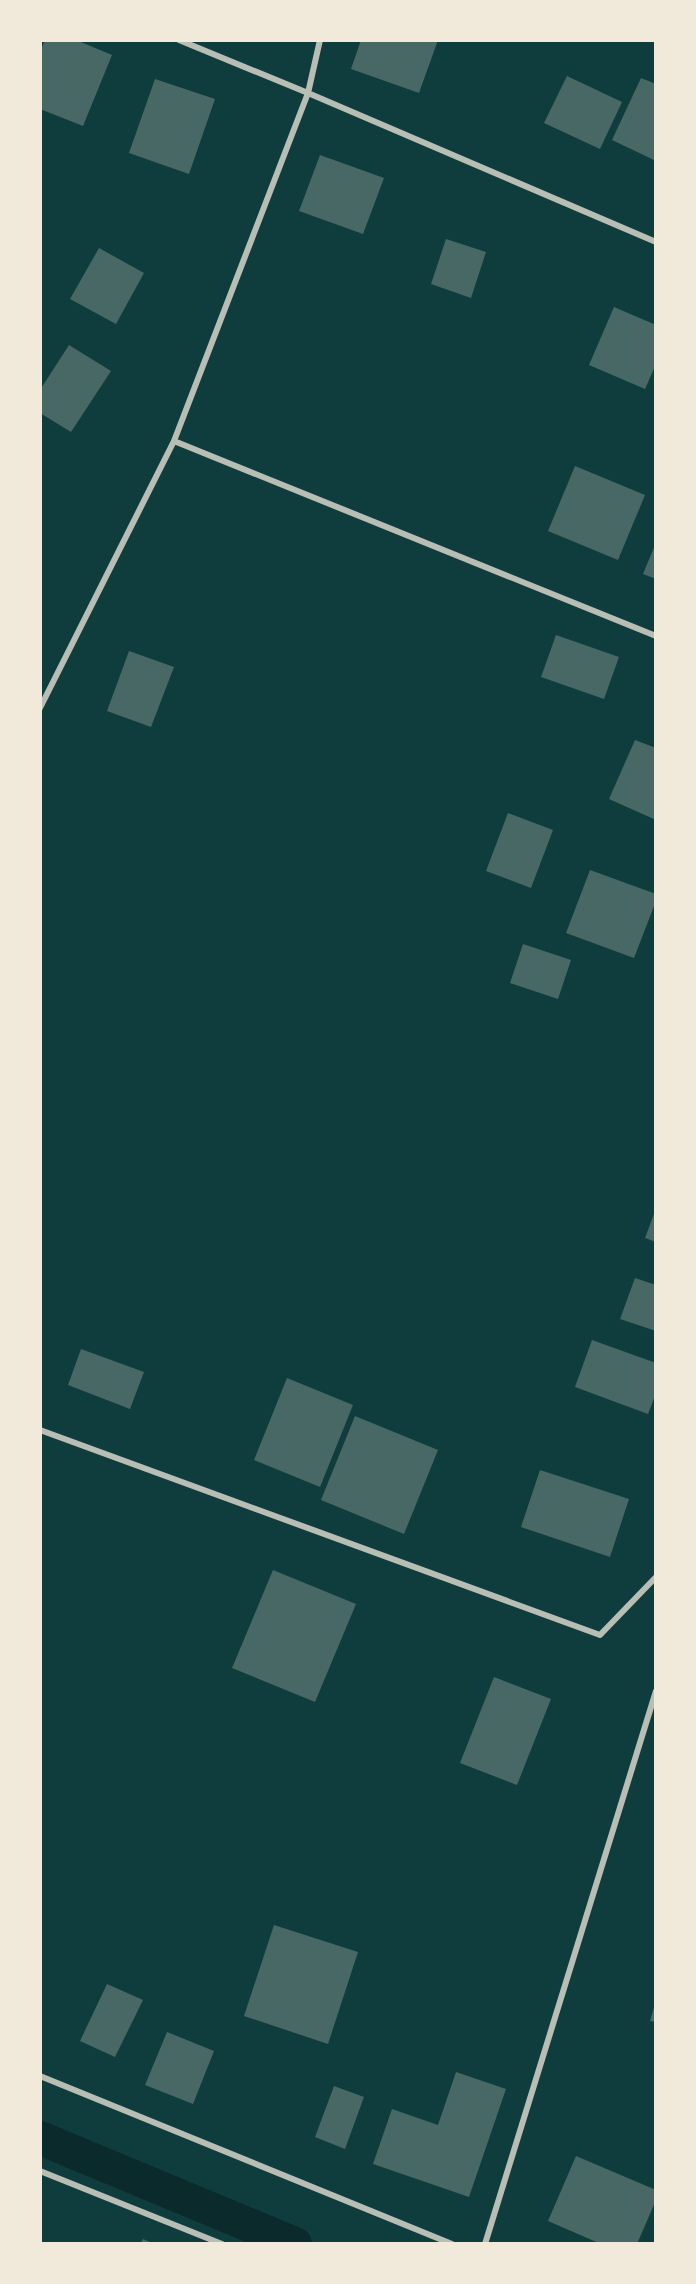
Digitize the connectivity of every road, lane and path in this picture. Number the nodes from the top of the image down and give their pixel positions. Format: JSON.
{"nodes":[{"id":1,"x":179,"y":40,"type":"edge"},
{"id":2,"x":320,"y":40,"type":"edge"},
{"id":3,"x":308,"y":93,"type":"junction"},
{"id":4,"x":656,"y":242,"type":"edge"},
{"id":5,"x":174,"y":441,"type":"junction"},
{"id":6,"x":656,"y":636,"type":"edge"},
{"id":7,"x":40,"y":708,"type":"edge"},
{"id":8,"x":40,"y":1430,"type":"edge"},
{"id":9,"x":656,"y":1577,"type":"edge"},
{"id":10,"x":656,"y":1691,"type":"edge"},
{"id":11,"x":40,"y":2076,"type":"edge"},
{"id":12,"x":40,"y":2171,"type":"edge"},
{"id":13,"x":222,"y":2244,"type":"edge"},
{"id":14,"x":452,"y":2244,"type":"edge"},
{"id":15,"x":485,"y":2244,"type":"edge"}],
"edges":[{"from":1,"to":3,"type":"street"},
{"from":2,"to":3,"type":"street"},
{"from":3,"to":4,"type":"street"},
{"from":3,"to":5,"type":"street"},
{"from":5,"to":6,"type":"street"},
{"from":5,"to":7,"type":"street"},
{"from":8,"to":9,"type":"street"},
{"from":10,"to":15,"type":"street"},
{"from":11,"to":14,"type":"street"},
{"from":12,"to":13,"type":"street"}]}
